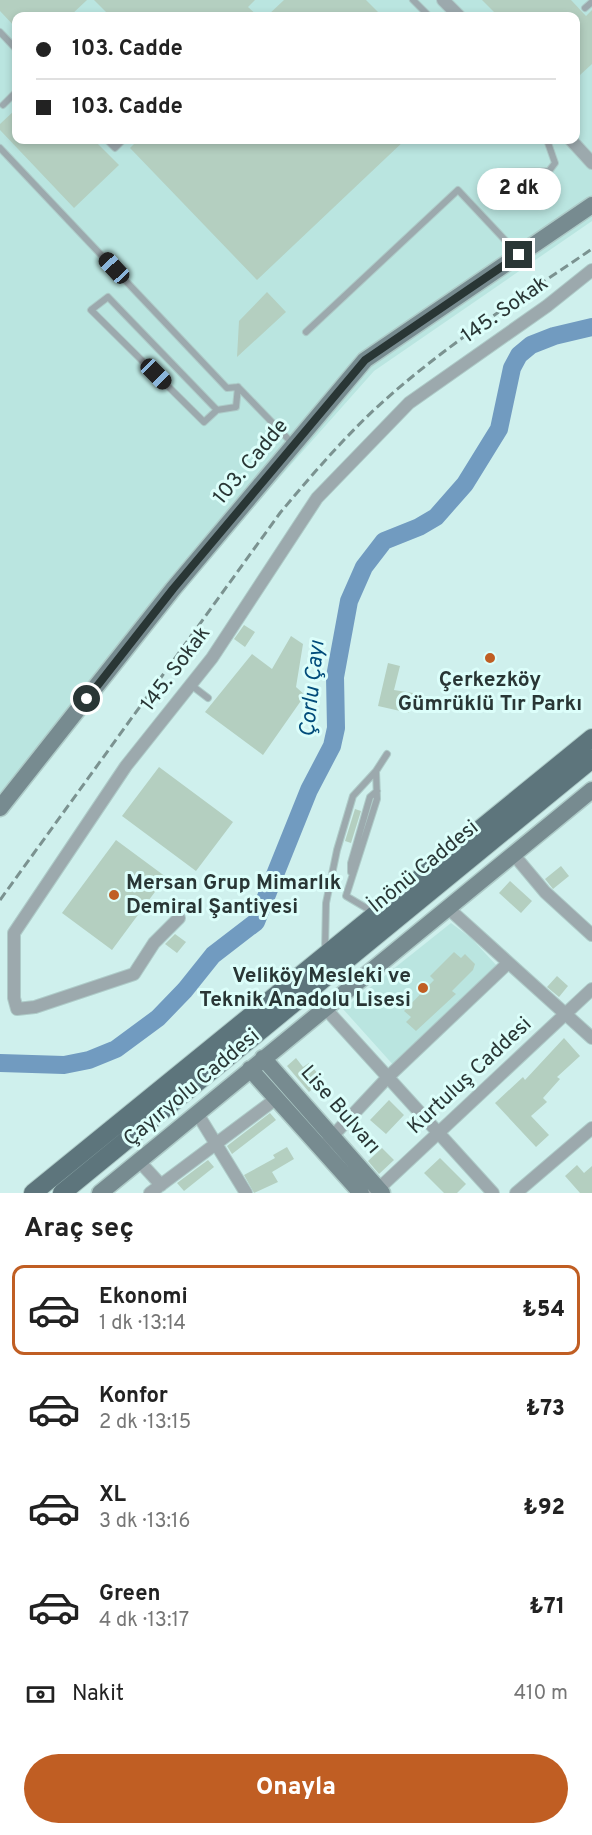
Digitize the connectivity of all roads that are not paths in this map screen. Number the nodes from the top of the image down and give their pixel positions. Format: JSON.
{"nodes":[{"id":1,"x":414,"y":0,"type":"edge"},
{"id":2,"x":443,"y":0,"type":"edge"},
{"id":3,"x":592,"y":2,"type":"edge"},
{"id":4,"x":585,"y":8,"type":"dead end"},
{"id":5,"x":425,"y":12,"type":"edge"},
{"id":6,"x":455,"y":12,"type":"edge"},
{"id":7,"x":0,"y":32,"type":"edge"},
{"id":8,"x":12,"y":45,"type":"edge"},
{"id":9,"x":12,"y":96,"type":"edge"},
{"id":10,"x":3,"y":105,"type":"dead end"},
{"id":11,"x":549,"y":144,"type":"edge"},
{"id":12,"x":575,"y":144,"type":"edge"},
{"id":13,"x":0,"y":148,"type":"edge"},
{"id":14,"x":592,"y":163,"type":"edge"},
{"id":15,"x":497,"y":172,"type":"dead end"},
{"id":16,"x":592,"y":205,"type":"edge"},
{"id":17,"x":519,"y":255,"type":"junction"},
{"id":18,"x":592,"y":270,"type":"edge"},
{"id":19,"x":306,"y":332,"type":"dead end"},
{"id":20,"x":237,"y":387,"type":"junction"},
{"id":21,"x":217,"y":410,"type":"junction"},
{"id":22,"x":294,"y":445,"type":"junction"},
{"id":23,"x":191,"y":684,"type":"junction"},
{"id":24,"x":208,"y":698,"type":"dead end"},
{"id":25,"x":592,"y":738,"type":"edge"},
{"id":26,"x":387,"y":754,"type":"dead end"},
{"id":27,"x":592,"y":759,"type":"edge"},
{"id":28,"x":376,"y":771,"type":"junction"},
{"id":29,"x":592,"y":790,"type":"edge"},
{"id":30,"x":0,"y":808,"type":"edge"},
{"id":31,"x":514,"y":855,"type":"junction"},
{"id":32,"x":449,"y":909,"type":"junction"},
{"id":33,"x":376,"y":914,"type":"junction"},
{"id":34,"x":178,"y":918,"type":"dead end"},
{"id":35,"x":592,"y":935,"type":"edge"},
{"id":36,"x":325,"y":955,"type":"junction"},
{"id":37,"x":508,"y":963,"type":"junction"},
{"id":38,"x":592,"y":989,"type":"edge"},
{"id":39,"x":326,"y":1008,"type":"junction"},
{"id":40,"x":565,"y":1014,"type":"junction"},
{"id":41,"x":592,"y":1038,"type":"edge"},
{"id":42,"x":263,"y":1058,"type":"junction"},
{"id":43,"x":250,"y":1069,"type":"junction"},
{"id":44,"x":388,"y":1077,"type":"junction"},
{"id":45,"x":277,"y":1098,"type":"junction"},
{"id":46,"x":197,"y":1113,"type":"junction"},
{"id":47,"x":592,"y":1128,"type":"edge"},
{"id":48,"x":439,"y":1132,"type":"junction"},
{"id":49,"x":332,"y":1135,"type":"junction"},
{"id":50,"x":217,"y":1143,"type":"junction"},
{"id":51,"x":322,"y":1150,"type":"junction"},
{"id":52,"x":139,"y":1161,"type":"junction"},
{"id":53,"x":156,"y":1189,"type":"edge"},
{"id":54,"x":378,"y":1191,"type":"edge"},
{"id":55,"x":33,"y":1193,"type":"edge"},
{"id":56,"x":62,"y":1193,"type":"edge"},
{"id":57,"x":100,"y":1193,"type":"edge"},
{"id":58,"x":246,"y":1193,"type":"edge"},
{"id":59,"x":361,"y":1193,"type":"edge"},
{"id":60,"x":493,"y":1193,"type":"edge"},
{"id":61,"x":516,"y":1193,"type":"edge"}],
"edges":[{"from":1,"to":5,"type":"lane"},
{"from":2,"to":6,"type":"street"},
{"from":3,"to":4,"type":"lane"},
{"from":7,"to":8,"type":"lane"},
{"from":9,"to":10,"type":"lane"},
{"from":11,"to":15,"type":"lane"},
{"from":12,"to":14,"type":"street"},
{"from":13,"to":20,"type":"lane"},
{"from":16,"to":17,"type":"street","name":"103. Cadde"},
{"from":17,"to":19,"type":"lane"},
{"from":17,"to":22,"type":"street","name":"103. Cadde"},
{"from":18,"to":23,"type":"street","name":"145. Sokak"},
{"from":20,"to":21,"type":"lane"},
{"from":20,"to":22,"type":"lane"},
{"from":21,"to":21,"type":"lane"},
{"from":22,"to":30,"type":"street","name":"103. Cadde"},
{"from":23,"to":24,"type":"lane"},
{"from":23,"to":34,"type":"street","name":"145. Sokak"},
{"from":25,"to":33,"type":"main road"},
{"from":26,"to":28,"type":"lane"},
{"from":27,"to":56,"type":"main road","name":"İnönü Caddesi"},
{"from":28,"to":33,"type":"lane"},
{"from":28,"to":36,"type":"lane"},
{"from":29,"to":31,"type":"street","name":"Çayıryolu Caddesi"},
{"from":31,"to":32,"type":"street","name":"Çayıryolu Caddesi"},
{"from":31,"to":35,"type":"street"},
{"from":32,"to":37,"type":"street"},
{"from":32,"to":39,"type":"street","name":"Çayıryolu Caddesi"},
{"from":33,"to":36,"type":"main road"},
{"from":36,"to":55,"type":"main road"},
{"from":37,"to":40,"type":"street"},
{"from":37,"to":44,"type":"street"},
{"from":38,"to":40,"type":"street","name":"Kurtuluş Caddesi"},
{"from":39,"to":42,"type":"street","name":"Çayıryolu Caddesi"},
{"from":39,"to":44,"type":"street"},
{"from":40,"to":41,"type":"street"},
{"from":40,"to":48,"type":"street","name":"Kurtuluş Caddesi"},
{"from":42,"to":43,"type":"street","name":"Çayıryolu Caddesi"},
{"from":42,"to":49,"type":"street","name":"Lise Bulvarı"},
{"from":43,"to":45,"type":"street","name":"Lise Bulvarı"},
{"from":43,"to":46,"type":"street","name":"Çayıryolu Caddesi"},
{"from":44,"to":48,"type":"street"},
{"from":44,"to":49,"type":"street"},
{"from":45,"to":50,"type":"street"},
{"from":45,"to":51,"type":"street","name":"Lise Bulvarı"},
{"from":46,"to":50,"type":"street"},
{"from":46,"to":52,"type":"street","name":"Çayıryolu Caddesi"},
{"from":47,"to":61,"type":"street"},
{"from":48,"to":54,"type":"street","name":"Kurtuluş Caddesi"},
{"from":48,"to":60,"type":"street"},
{"from":49,"to":51,"type":"street"},
{"from":49,"to":54,"type":"street","name":"Lise Bulvarı"},
{"from":50,"to":53,"type":"street"},
{"from":50,"to":58,"type":"street"},
{"from":51,"to":59,"type":"street","name":"Lise Bulvarı"},
{"from":52,"to":53,"type":"street"},
{"from":52,"to":57,"type":"street","name":"Çayıryolu Caddesi"}]}
